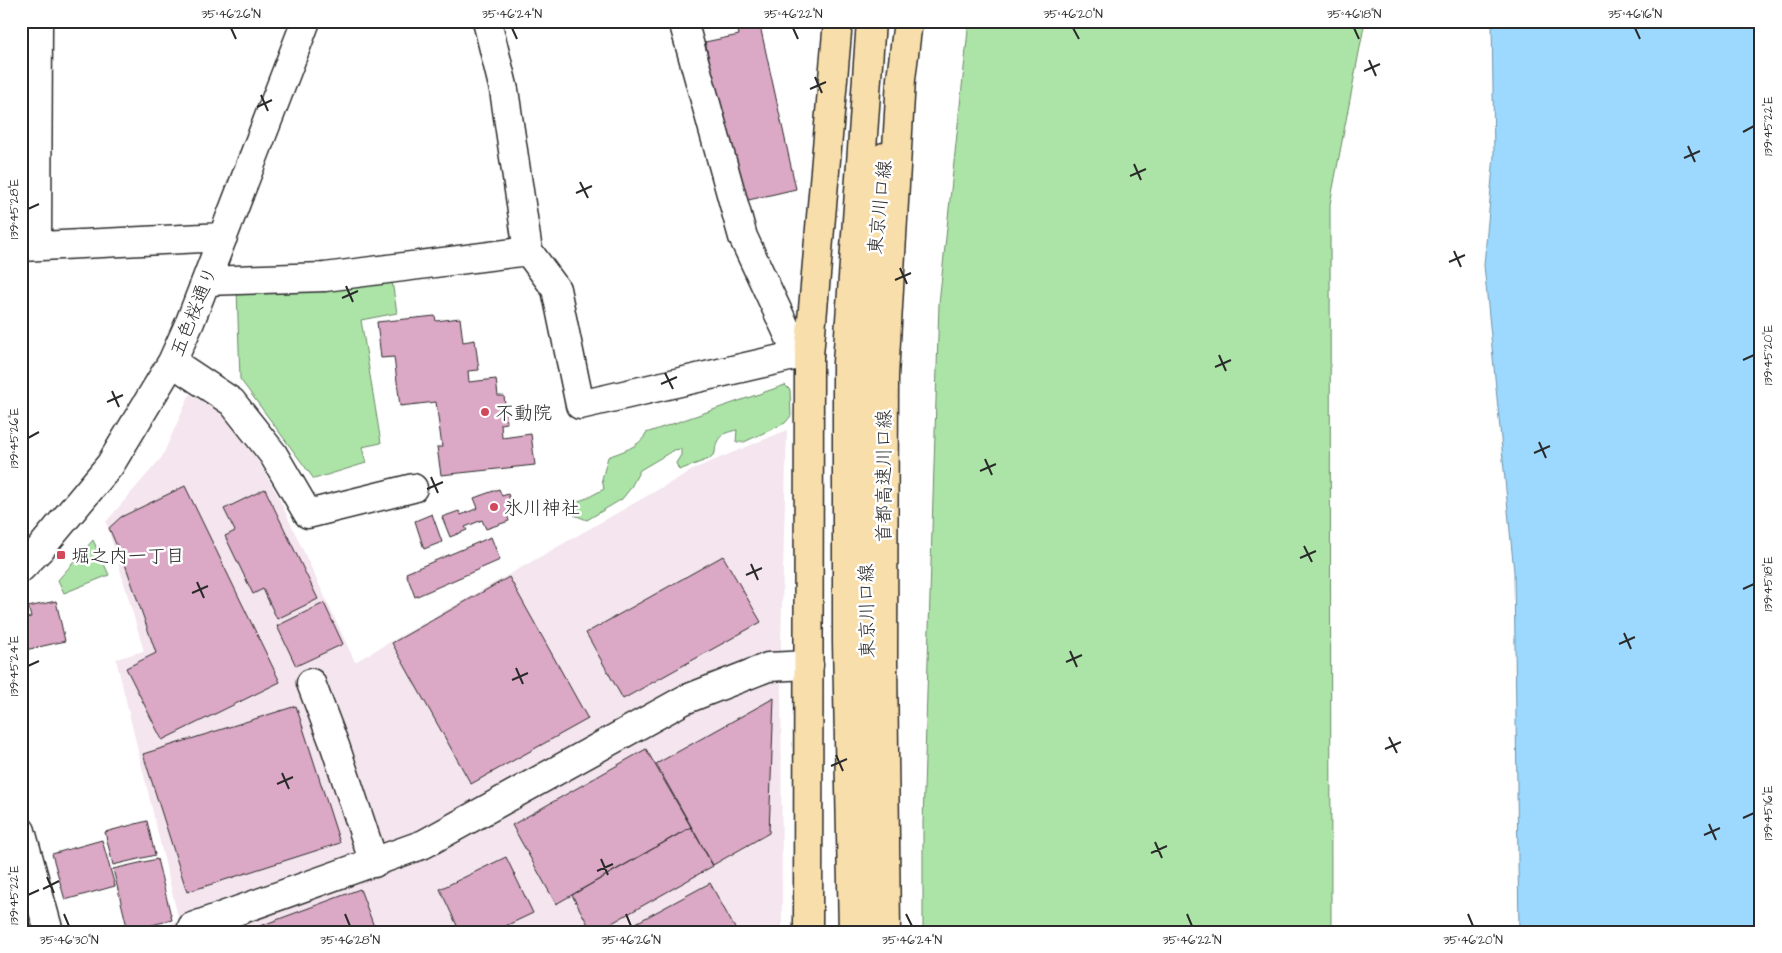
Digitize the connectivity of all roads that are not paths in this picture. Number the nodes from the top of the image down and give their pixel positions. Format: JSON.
{"nodes":[{"id":1,"x":38,"y":21,"type":"edge"},
{"id":2,"x":306,"y":21,"type":"edge"},
{"id":3,"x":486,"y":21,"type":"edge"},
{"id":4,"x":682,"y":21,"type":"edge"},
{"id":5,"x":838,"y":21,"type":"edge"},
{"id":6,"x":871,"y":21,"type":"edge"},
{"id":7,"x":897,"y":21,"type":"edge"},
{"id":8,"x":908,"y":21,"type":"edge"},
{"id":9,"x":223,"y":237,"type":"junction"},
{"id":10,"x":29,"y":247,"type":"edge"},
{"id":11,"x":528,"y":251,"type":"junction"},
{"id":12,"x":206,"y":281,"type":"junction"},
{"id":13,"x":804,"y":355,"type":"junction"},
{"id":14,"x":172,"y":362,"type":"junction"},
{"id":15,"x":414,"y":488,"type":"dead end"},
{"id":16,"x":21,"y":568,"type":"edge"},
{"id":17,"x":809,"y":665,"type":"junction"},
{"id":18,"x":311,"y":683,"type":"dead end"},
{"id":19,"x":21,"y":831,"type":"edge"},
{"id":20,"x":374,"y":863,"type":"junction"},
{"id":21,"x":49,"y":932,"type":"edge"},
{"id":22,"x":194,"y":932,"type":"edge"},
{"id":23,"x":808,"y":932,"type":"edge"},
{"id":24,"x":853,"y":932,"type":"edge"},
{"id":25,"x":872,"y":932,"type":"edge"},
{"id":26,"x":886,"y":932,"type":"edge"}],
"edges":[{"from":1,"to":10,"type":"street"},
{"from":2,"to":9,"type":"street","name":"五色桜通り"},
{"from":3,"to":11,"type":"street"},
{"from":4,"to":13,"type":"street"},
{"from":5,"to":13,"type":"main road"},
{"from":6,"to":24,"type":"main road","name":"首都高速川口線"},
{"from":7,"to":25,"type":"main road","name":"東京川口線"},
{"from":8,"to":26,"type":"main road","name":"首都高速川口線"},
{"from":9,"to":10,"type":"street"},
{"from":9,"to":12,"type":"street","name":"五色桜通り"},
{"from":11,"to":12,"type":"street"},
{"from":11,"to":13,"type":"street"},
{"from":12,"to":14,"type":"street","name":"五色桜通り"},
{"from":13,"to":17,"type":"main road"},
{"from":14,"to":15,"type":"street"},
{"from":14,"to":16,"type":"street","name":"五色桜通り"},
{"from":17,"to":20,"type":"street"},
{"from":17,"to":23,"type":"main road"},
{"from":18,"to":20,"type":"street"},
{"from":19,"to":21,"type":"street"},
{"from":20,"to":22,"type":"street"}]}
